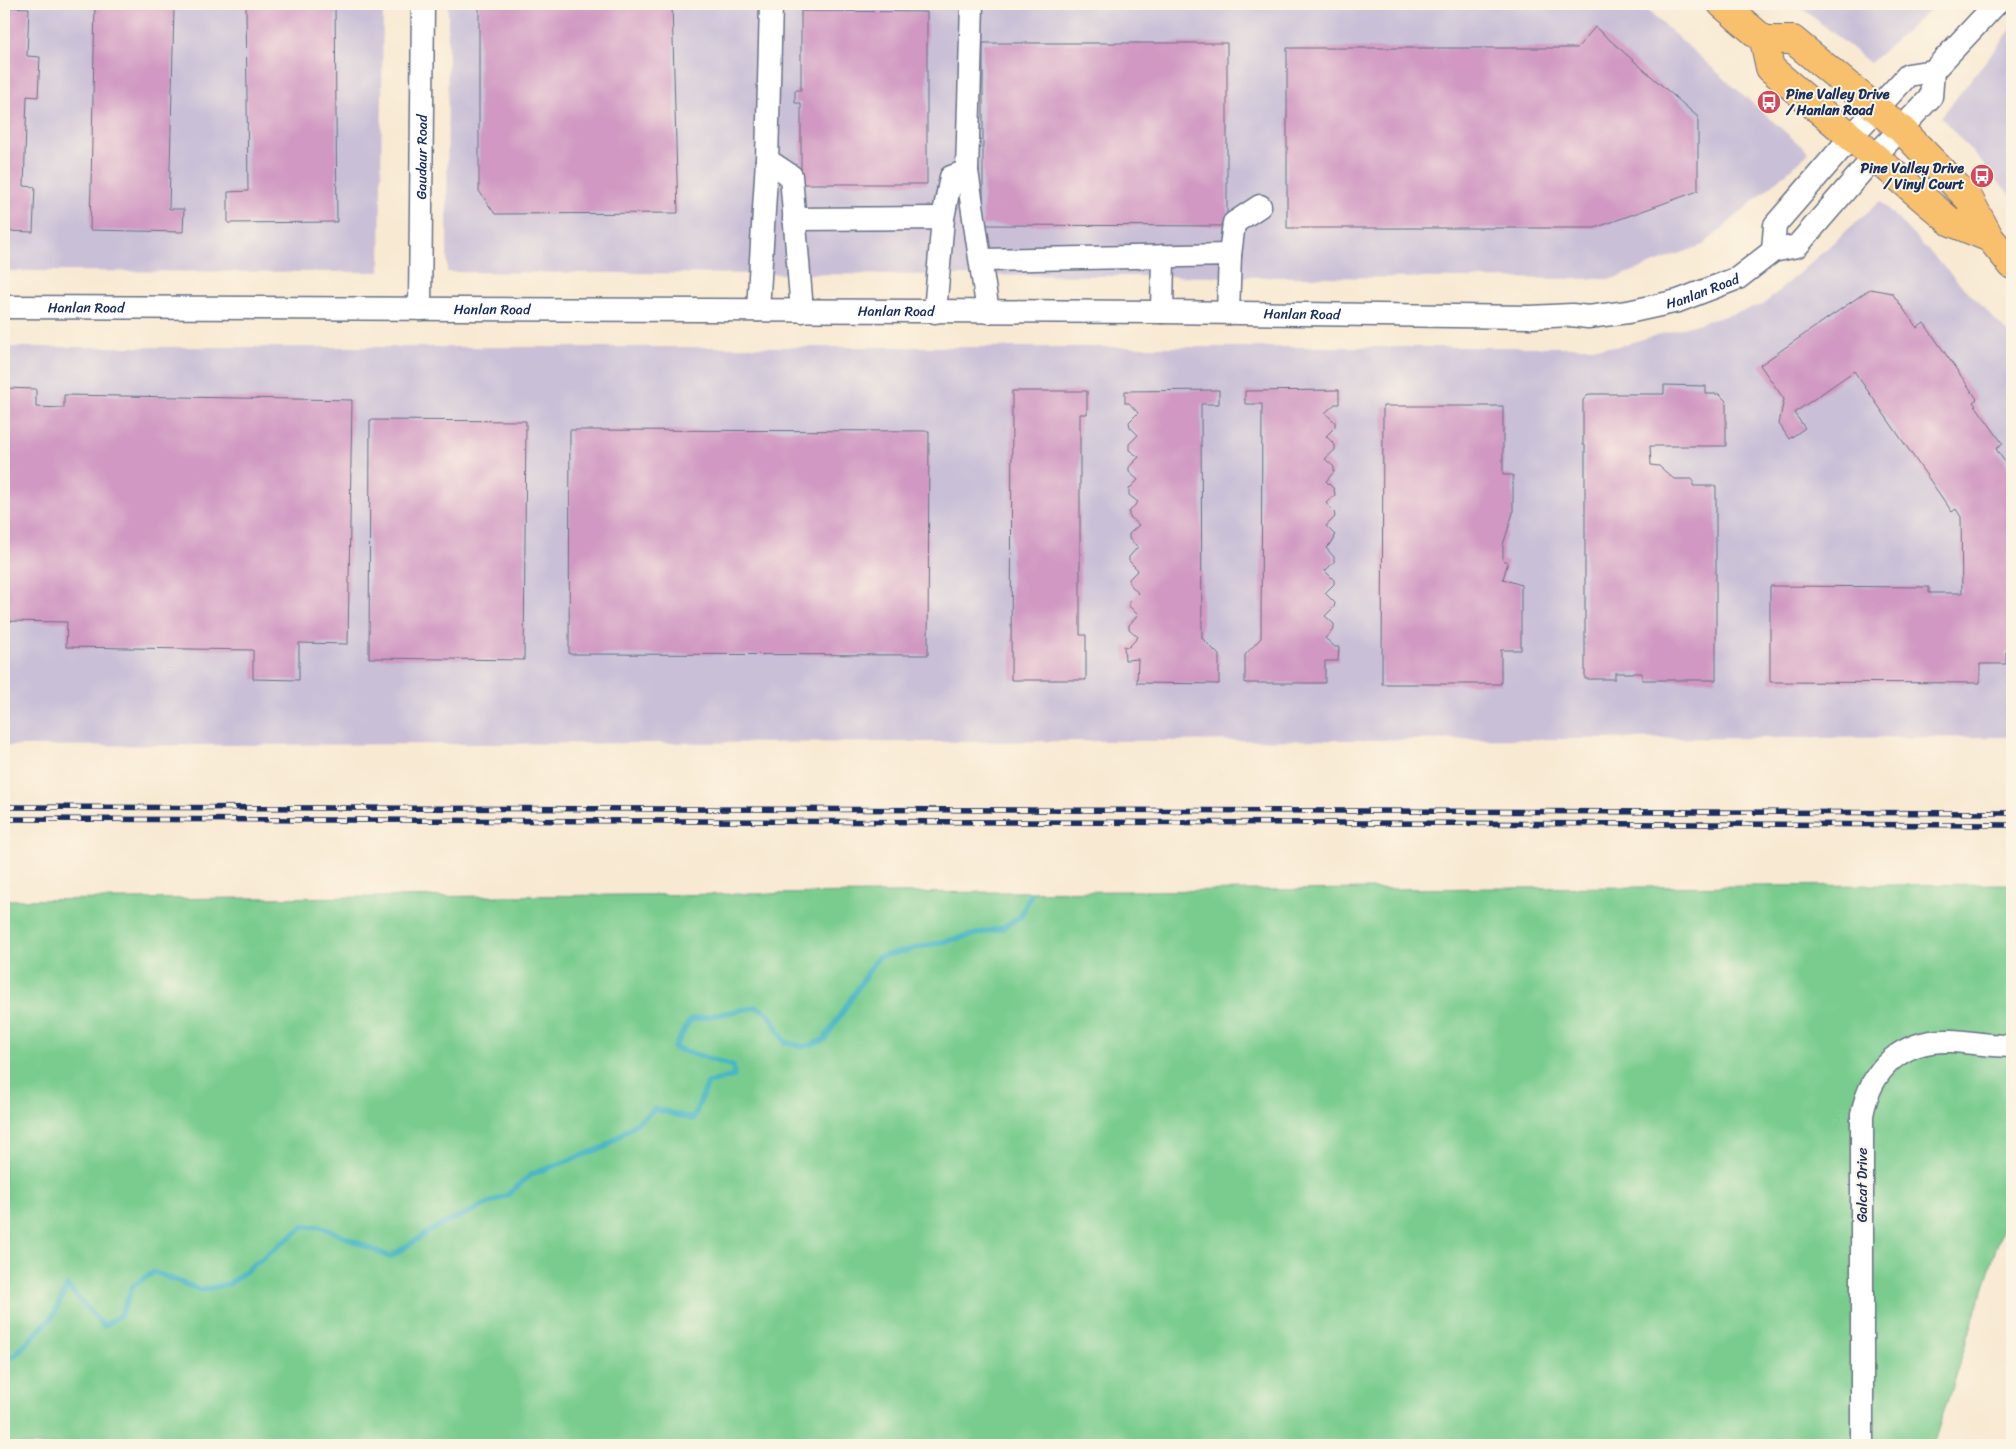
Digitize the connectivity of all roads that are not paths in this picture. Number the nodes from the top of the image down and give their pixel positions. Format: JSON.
{"nodes":[{"id":1,"x":423,"y":4,"type":"edge"},
{"id":2,"x":771,"y":4,"type":"edge"},
{"id":3,"x":972,"y":4,"type":"edge"},
{"id":4,"x":1722,"y":4,"type":"edge"},
{"id":5,"x":1996,"y":4,"type":"edge"},
{"id":6,"x":1764,"y":40,"type":"junction"},
{"id":7,"x":1933,"y":71,"type":"junction"},
{"id":8,"x":1877,"y":110,"type":"junction"},
{"id":9,"x":1901,"y":128,"type":"junction"},
{"id":10,"x":1851,"y":137,"type":"junction"},
{"id":11,"x":1875,"y":156,"type":"junction"},
{"id":12,"x":767,"y":160,"type":"junction"},
{"id":13,"x":967,"y":171,"type":"junction"},
{"id":14,"x":1260,"y":206,"type":"dead end"},
{"id":15,"x":943,"y":218,"type":"junction"},
{"id":16,"x":794,"y":219,"type":"junction"},
{"id":17,"x":1990,"y":238,"type":"junction"},
{"id":18,"x":1773,"y":251,"type":"junction"},
{"id":19,"x":1230,"y":255,"type":"junction"},
{"id":20,"x":1163,"y":256,"type":"junction"},
{"id":21,"x":981,"y":260,"type":"junction"},
{"id":22,"x":2012,"y":265,"type":"edge"},
{"id":23,"x":4,"y":307,"type":"edge"},
{"id":24,"x":420,"y":309,"type":"junction"},
{"id":25,"x":758,"y":310,"type":"junction"},
{"id":26,"x":802,"y":311,"type":"junction"},
{"id":27,"x":936,"y":312,"type":"junction"},
{"id":28,"x":988,"y":312,"type":"junction"},
{"id":29,"x":1162,"y":312,"type":"junction"},
{"id":30,"x":1228,"y":313,"type":"junction"},
{"id":31,"x":2012,"y":1046,"type":"edge"},
{"id":32,"x":1862,"y":1445,"type":"edge"}],
"edges":[{"from":1,"to":24,"type":"street","name":"Gaudaur Road"},
{"from":2,"to":12,"type":"street"},
{"from":3,"to":13,"type":"street"},
{"from":4,"to":6,"type":"main road"},
{"from":5,"to":7,"type":"street"},
{"from":6,"to":8,"type":"main road"},
{"from":6,"to":10,"type":"main road"},
{"from":7,"to":8,"type":"street"},
{"from":7,"to":9,"type":"street","name":"Hanlan Road"},
{"from":8,"to":9,"type":"main road"},
{"from":8,"to":10,"type":"street"},
{"from":9,"to":11,"type":"street","name":"Hanlan Road"},
{"from":9,"to":17,"type":"main road"},
{"from":10,"to":11,"type":"main road"},
{"from":10,"to":18,"type":"street"},
{"from":11,"to":17,"type":"main road"},
{"from":11,"to":18,"type":"street","name":"Hanlan Road"},
{"from":12,"to":16,"type":"street"},
{"from":12,"to":25,"type":"street"},
{"from":13,"to":15,"type":"street"},
{"from":13,"to":21,"type":"street"},
{"from":14,"to":19,"type":"street"},
{"from":15,"to":16,"type":"street"},
{"from":15,"to":27,"type":"street"},
{"from":16,"to":26,"type":"street"},
{"from":17,"to":22,"type":"main road"},
{"from":18,"to":30,"type":"street","name":"Hanlan Road"},
{"from":19,"to":20,"type":"street"},
{"from":19,"to":30,"type":"street"},
{"from":20,"to":21,"type":"street"},
{"from":20,"to":29,"type":"street"},
{"from":21,"to":28,"type":"street"},
{"from":23,"to":24,"type":"street","name":"Hanlan Road"},
{"from":24,"to":25,"type":"street","name":"Hanlan Road"},
{"from":25,"to":26,"type":"street","name":"Hanlan Road"},
{"from":26,"to":27,"type":"street","name":"Hanlan Road"},
{"from":27,"to":28,"type":"street","name":"Hanlan Road"},
{"from":28,"to":29,"type":"street","name":"Hanlan Road"},
{"from":29,"to":30,"type":"street","name":"Hanlan Road"},
{"from":31,"to":32,"type":"street","name":"Galcat Drive"}]}
